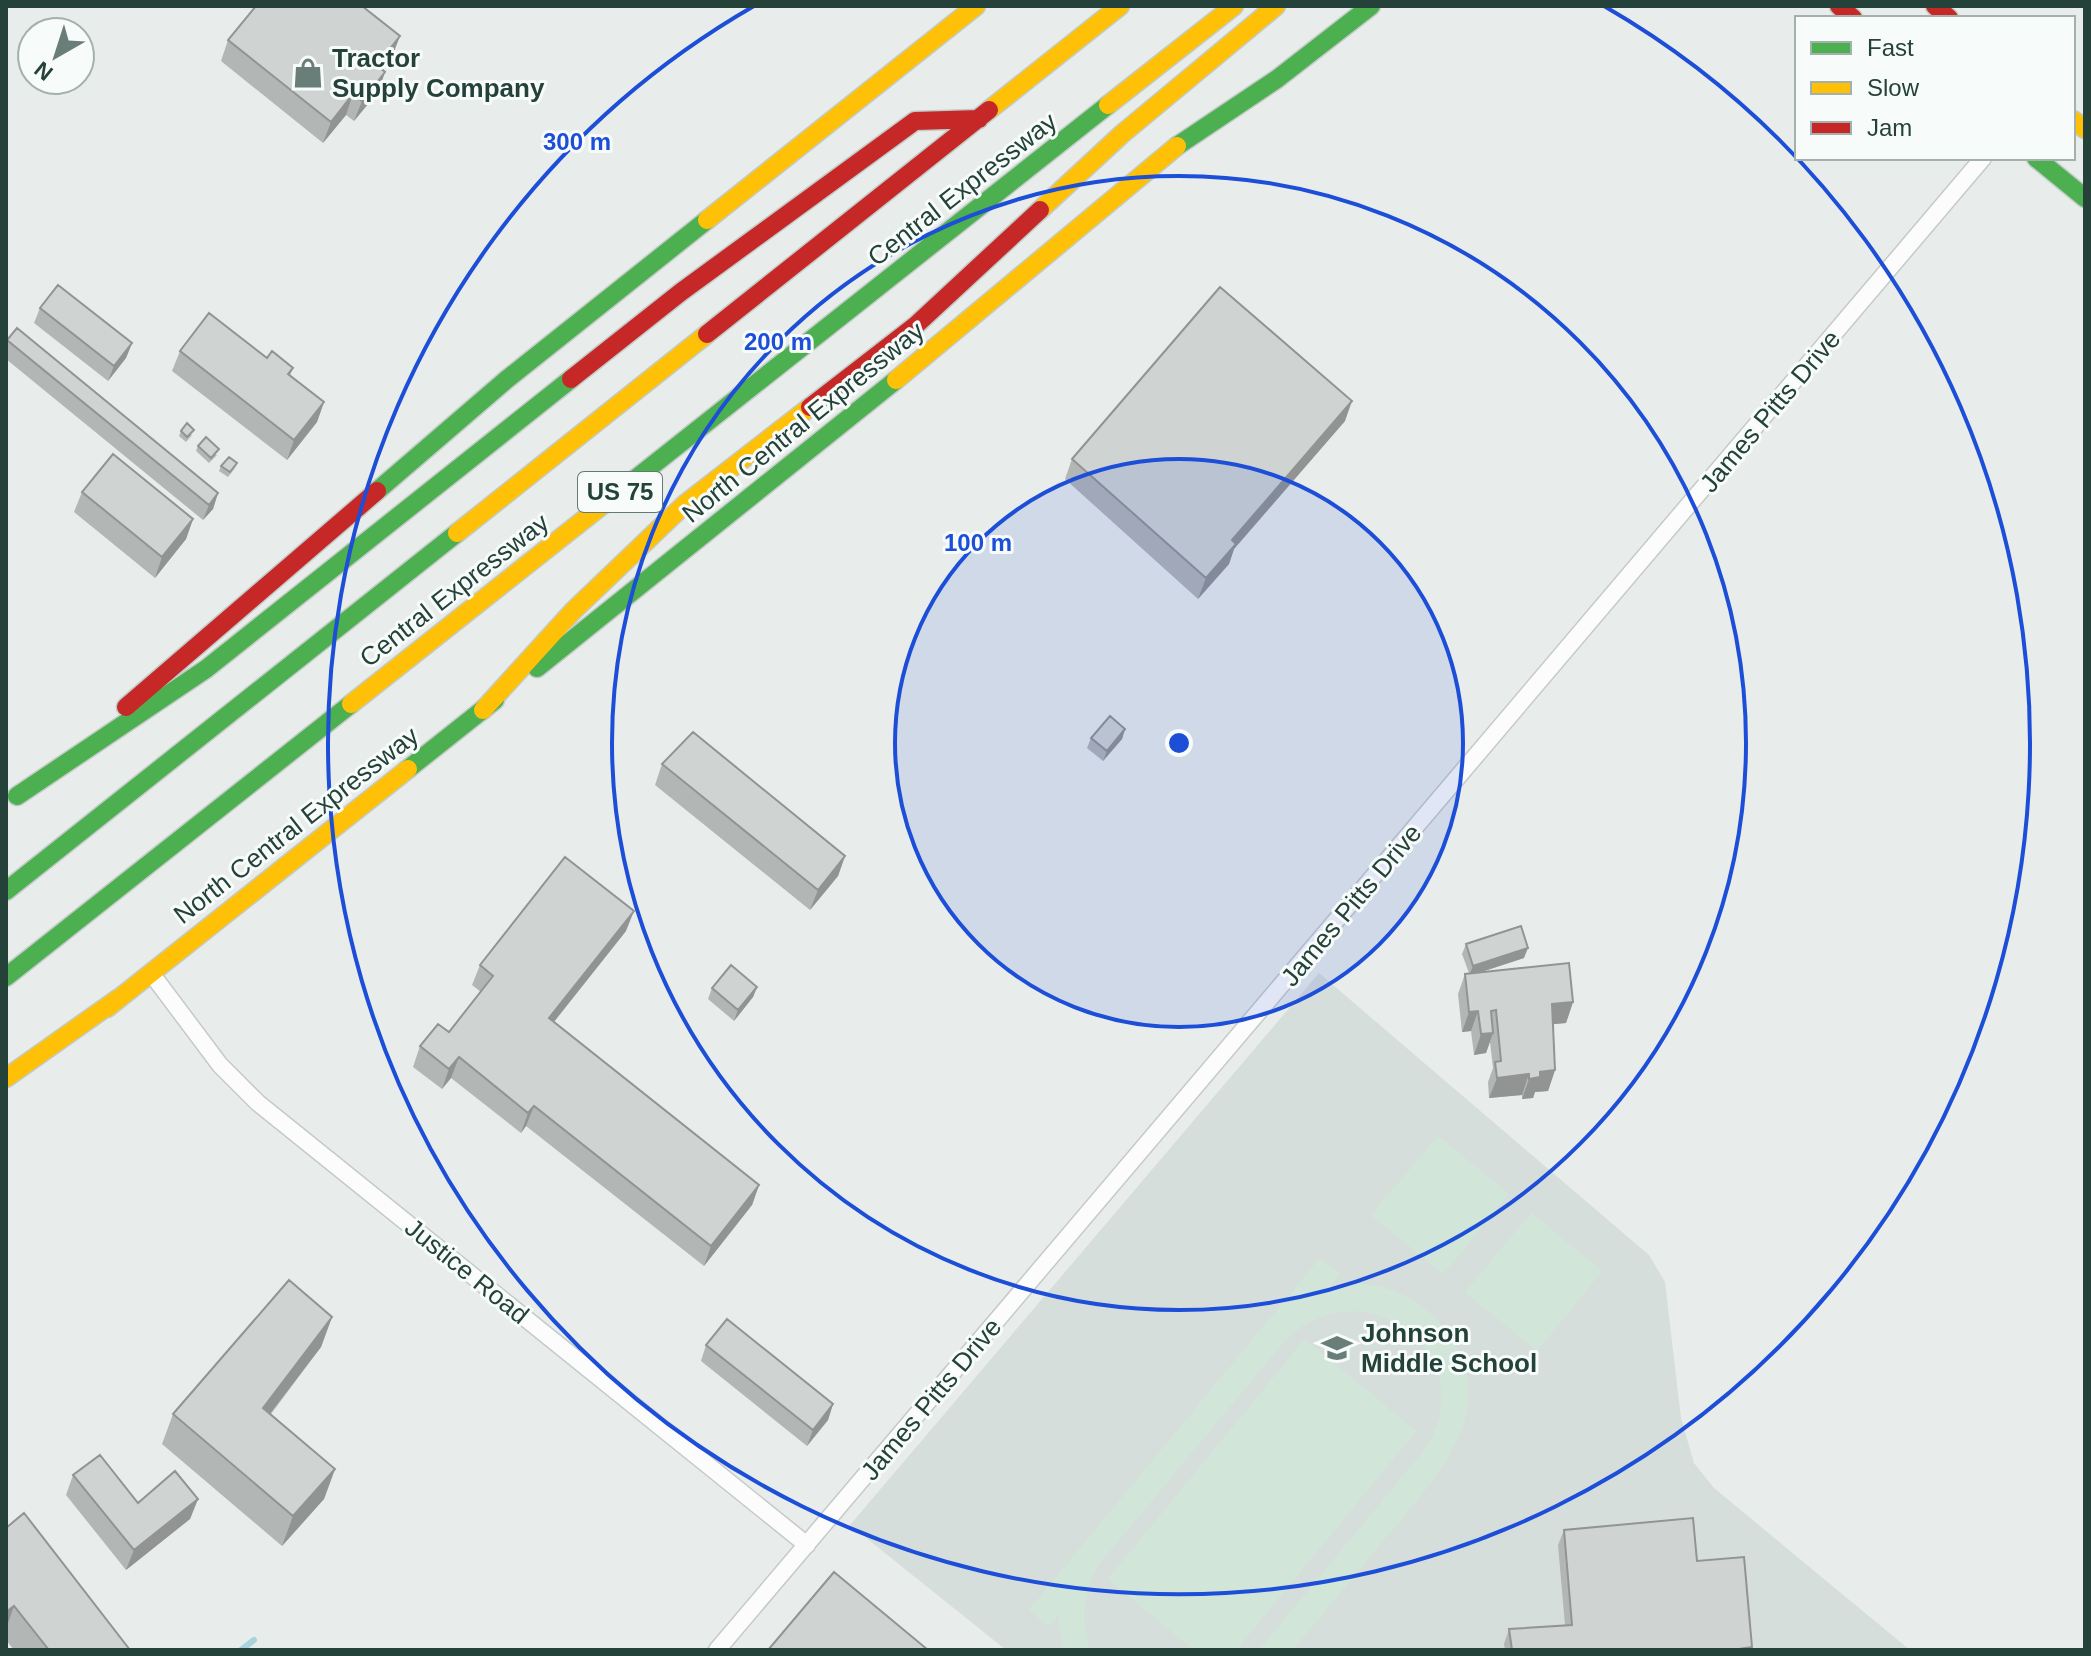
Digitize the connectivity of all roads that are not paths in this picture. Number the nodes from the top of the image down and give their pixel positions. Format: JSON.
{"nodes":[{"id":1,"x":976,"y":6,"type":"edge"},
{"id":2,"x":1120,"y":6,"type":"edge"},
{"id":3,"x":1234,"y":6,"type":"edge"},
{"id":4,"x":1276,"y":6,"type":"edge"},
{"id":5,"x":1365,"y":10,"type":"edge"},
{"id":6,"x":979,"y":119,"type":"junction"},
{"id":7,"x":1981,"y":160,"type":"edge"},
{"id":8,"x":2038,"y":160,"type":"edge"},
{"id":9,"x":2085,"y":198,"type":"edge"},
{"id":10,"x":483,"y":710,"type":"junction"},
{"id":11,"x":12,"y":801,"type":"edge"},
{"id":12,"x":6,"y":891,"type":"edge"},
{"id":13,"x":151,"y":973,"type":"junction"},
{"id":14,"x":6,"y":977,"type":"edge"},
{"id":15,"x":119,"y":998,"type":"junction"},
{"id":16,"x":6,"y":1078,"type":"edge"},
{"id":17,"x":6,"y":1090,"type":"edge"},
{"id":18,"x":807,"y":1545,"type":"junction"},
{"id":19,"x":717,"y":1650,"type":"edge"}],
"edges":[{"from":1,"to":11,"type":"main road"},
{"from":2,"to":6,"type":"main road","name":"Central Expressway","number":"US 75"},
{"from":3,"to":14,"type":"main road","name":"Central Expressway","number":"US 75"},
{"from":4,"to":10,"type":"main road"},
{"from":5,"to":10,"type":"main road","name":"North Central Expressway"},
{"from":6,"to":11,"type":"main road"},
{"from":6,"to":12,"type":"main road","name":"Central Expressway","number":"US 75"},
{"from":7,"to":18,"type":"street","name":"James Pitts Drive"},
{"from":8,"to":9,"type":"main road"},
{"from":10,"to":13,"type":"main road","name":"North Central Expressway"},
{"from":13,"to":15,"type":"main road","name":"North Central Expressway"},
{"from":13,"to":18,"type":"street","name":"Justice Road"},
{"from":15,"to":16,"type":"main road"},
{"from":15,"to":17,"type":"main road","name":"North Central Expressway"},
{"from":18,"to":19,"type":"street","name":"James Pitts Drive"}]}
